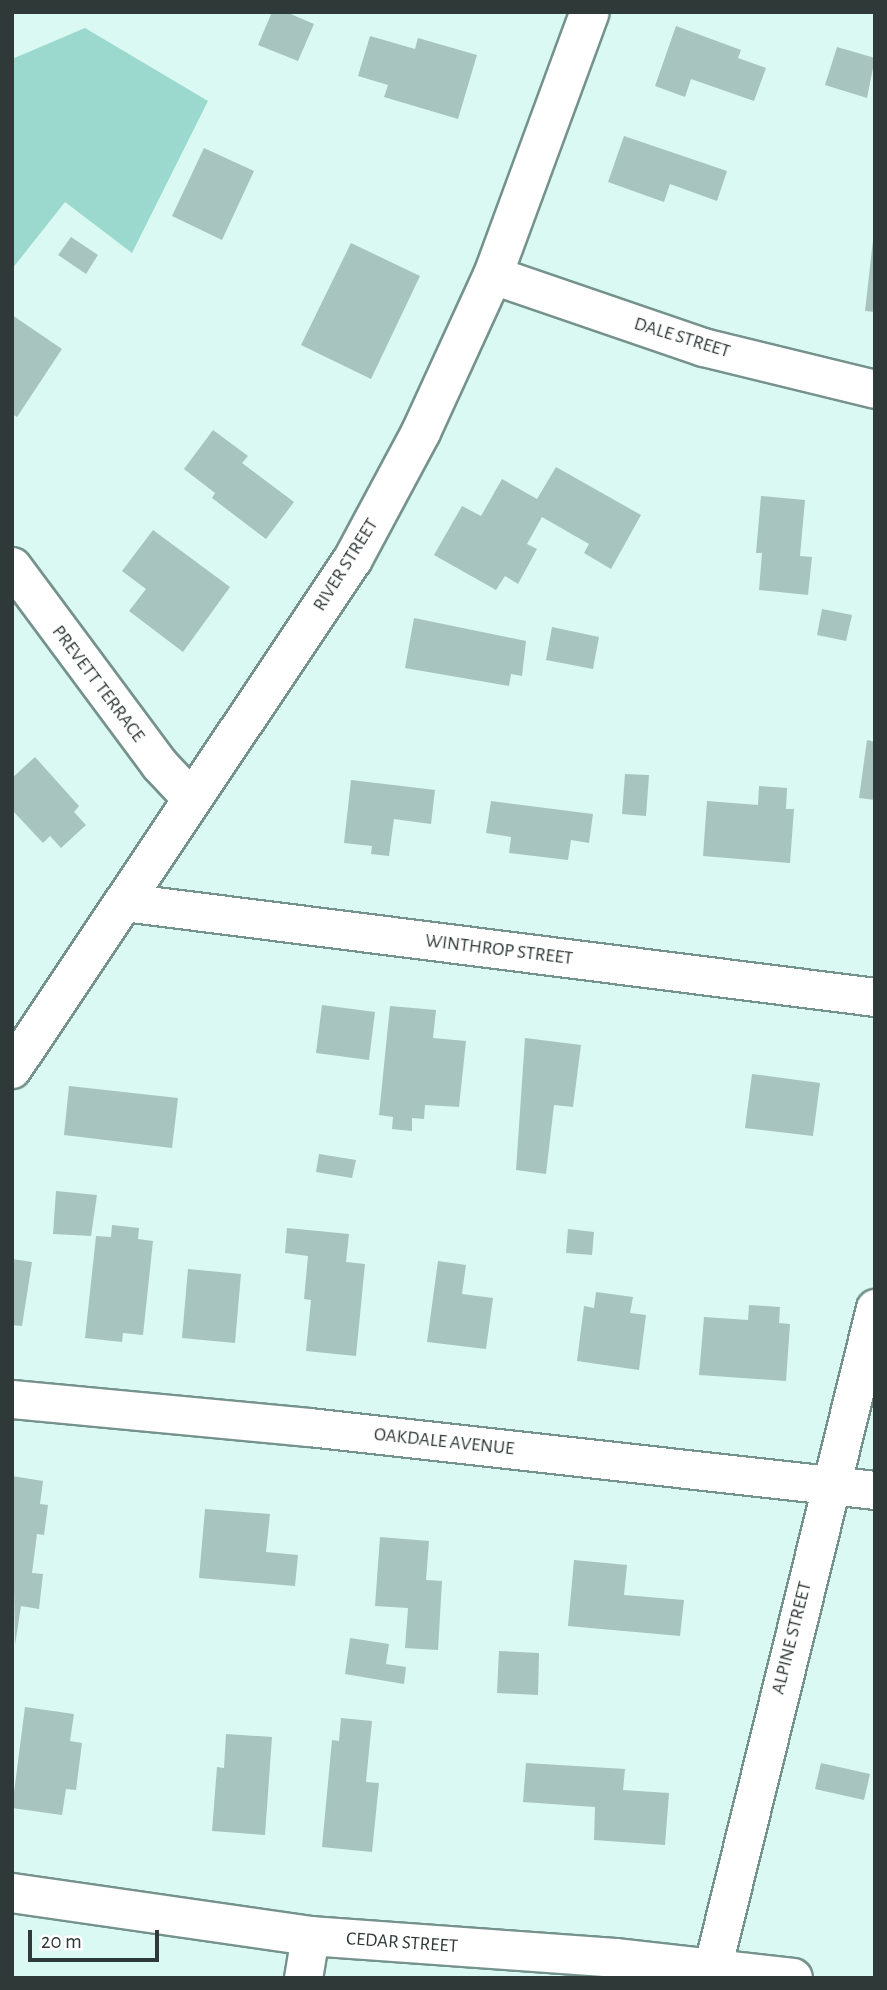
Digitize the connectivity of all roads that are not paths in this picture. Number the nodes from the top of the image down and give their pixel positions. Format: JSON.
{"nodes":[{"id":1,"x":590,"y":12,"type":"edge"},
{"id":2,"x":493,"y":275,"type":"junction"},
{"id":3,"x":875,"y":389,"type":"edge"},
{"id":4,"x":12,"y":566,"type":"edge"},
{"id":5,"x":190,"y":797,"type":"junction"},
{"id":6,"x":124,"y":902,"type":"junction"},
{"id":7,"x":875,"y":997,"type":"edge"},
{"id":8,"x":12,"y":1069,"type":"edge"},
{"id":9,"x":875,"y":1308,"type":"edge"},
{"id":10,"x":12,"y":1399,"type":"edge"},
{"id":11,"x":830,"y":1485,"type":"junction"},
{"id":12,"x":875,"y":1490,"type":"edge"},
{"id":13,"x":12,"y":1893,"type":"edge"},
{"id":14,"x":310,"y":1936,"type":"junction"},
{"id":15,"x":712,"y":1969,"type":"junction"},
{"id":16,"x":303,"y":1978,"type":"edge"},
{"id":17,"x":793,"y":1978,"type":"edge"}],
"edges":[{"from":1,"to":2,"type":"street","name":"RIVER STREET"},
{"from":2,"to":3,"type":"street","name":"DALE STREET"},
{"from":2,"to":5,"type":"street","name":"RIVER STREET"},
{"from":4,"to":5,"type":"street","name":"PREVETT TERRACE"},
{"from":5,"to":6,"type":"street","name":"RIVER STREET"},
{"from":6,"to":7,"type":"street","name":"WINTHROP STREET"},
{"from":6,"to":8,"type":"street","name":"RIVER STREET"},
{"from":9,"to":11,"type":"street","name":"ALPINE STREET"},
{"from":10,"to":11,"type":"street","name":"OAKDALE AVENUE"},
{"from":11,"to":12,"type":"street","name":"OAKDALE AVENUE"},
{"from":11,"to":15,"type":"street","name":"ALPINE STREET"},
{"from":13,"to":14,"type":"street","name":"CEDAR STREET"},
{"from":14,"to":15,"type":"street","name":"CEDAR STREET"},
{"from":14,"to":16,"type":"street"},
{"from":15,"to":17,"type":"street","name":"CEDAR STREET"}]}
